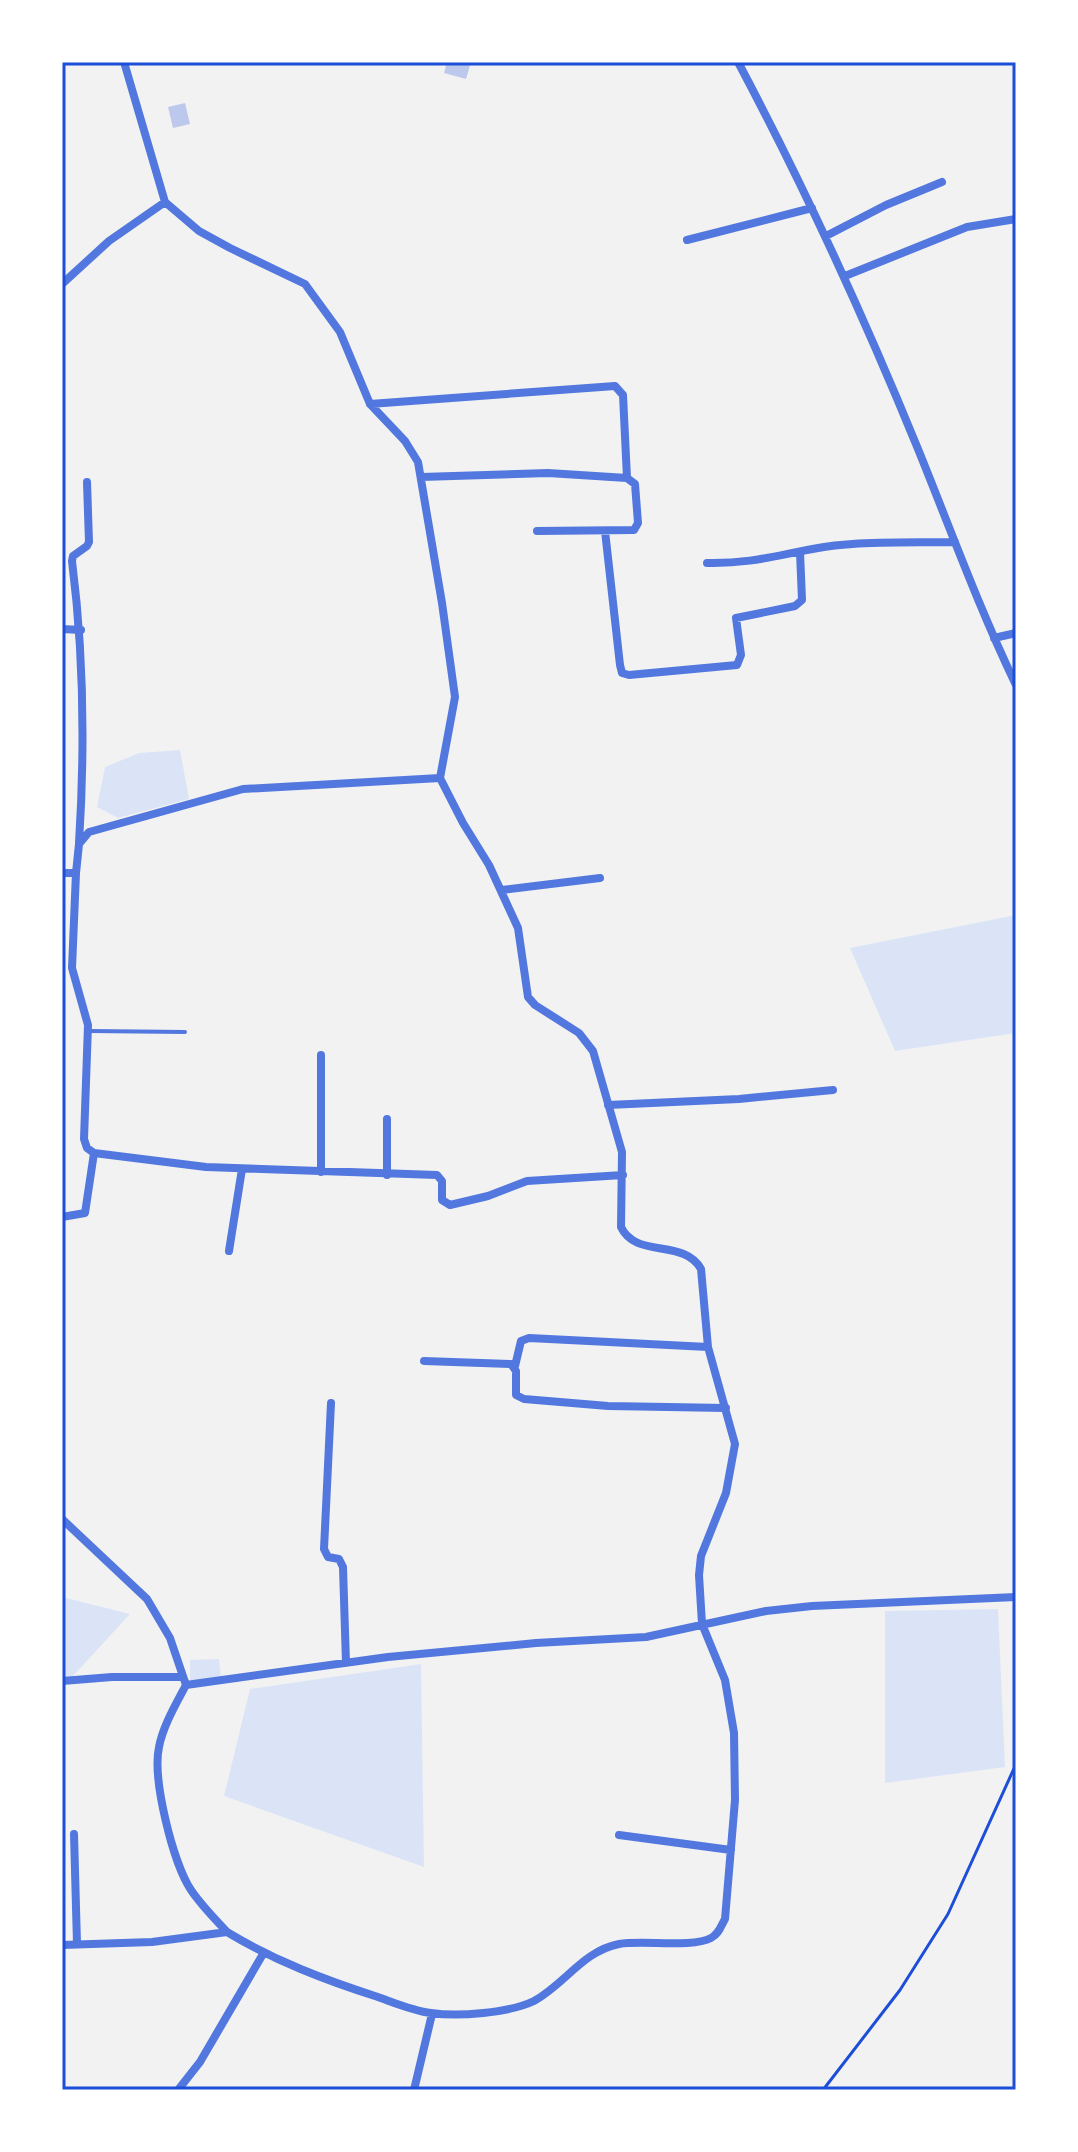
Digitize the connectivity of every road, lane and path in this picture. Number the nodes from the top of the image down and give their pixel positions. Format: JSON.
{"nodes":[{"id":1,"x":124,"y":62,"type":"edge"},
{"id":2,"x":738,"y":62,"type":"edge"},
{"id":3,"x":942,"y":182,"type":"dead end"},
{"id":4,"x":165,"y":202,"type":"junction"},
{"id":5,"x":812,"y":208,"type":"junction"},
{"id":6,"x":1016,"y":219,"type":"edge"},
{"id":7,"x":826,"y":236,"type":"junction"},
{"id":8,"x":687,"y":240,"type":"dead end"},
{"id":9,"x":845,"y":276,"type":"junction"},
{"id":10,"x":62,"y":284,"type":"edge"},
{"id":11,"x":370,"y":404,"type":"junction"},
{"id":12,"x":421,"y":477,"type":"junction"},
{"id":13,"x":627,"y":478,"type":"junction"},
{"id":14,"x":87,"y":482,"type":"dead end"},
{"id":15,"x":537,"y":531,"type":"dead end"},
{"id":16,"x":605,"y":531,"type":"junction"},
{"id":17,"x":955,"y":542,"type":"junction"},
{"id":18,"x":800,"y":552,"type":"junction"},
{"id":19,"x":707,"y":563,"type":"dead end"},
{"id":20,"x":62,"y":629,"type":"edge"},
{"id":21,"x":81,"y":630,"type":"junction"},
{"id":22,"x":1016,"y":633,"type":"edge"},
{"id":23,"x":994,"y":638,"type":"junction"},
{"id":24,"x":1016,"y":685,"type":"edge"},
{"id":25,"x":440,"y":778,"type":"junction"},
{"id":26,"x":79,"y":844,"type":"junction"},
{"id":27,"x":62,"y":873,"type":"edge"},
{"id":28,"x":76,"y":873,"type":"junction"},
{"id":29,"x":600,"y":878,"type":"dead end"},
{"id":30,"x":502,"y":890,"type":"junction"},
{"id":31,"x":88,"y":1031,"type":"junction"},
{"id":32,"x":185,"y":1032,"type":"dead end"},
{"id":33,"x":321,"y":1055,"type":"dead end"},
{"id":34,"x":833,"y":1090,"type":"dead end"},
{"id":35,"x":608,"y":1105,"type":"junction"},
{"id":36,"x":387,"y":1119,"type":"dead end"},
{"id":37,"x":94,"y":1153,"type":"junction"},
{"id":38,"x":242,"y":1169,"type":"junction"},
{"id":39,"x":321,"y":1172,"type":"junction"},
{"id":40,"x":387,"y":1175,"type":"junction"},
{"id":41,"x":623,"y":1175,"type":"junction"},
{"id":42,"x":62,"y":1217,"type":"edge"},
{"id":43,"x":229,"y":1251,"type":"dead end"},
{"id":44,"x":708,"y":1347,"type":"junction"},
{"id":45,"x":424,"y":1361,"type":"dead end"},
{"id":46,"x":515,"y":1366,"type":"junction"},
{"id":47,"x":331,"y":1403,"type":"dead end"},
{"id":48,"x":726,"y":1408,"type":"junction"},
{"id":49,"x":62,"y":1519,"type":"edge"},
{"id":50,"x":1016,"y":1597,"type":"edge"},
{"id":51,"x":702,"y":1624,"type":"junction"},
{"id":52,"x":346,"y":1663,"type":"junction"},
{"id":53,"x":62,"y":1681,"type":"edge"},
{"id":54,"x":185,"y":1681,"type":"junction"},
{"id":55,"x":1016,"y":1764,"type":"edge"},
{"id":56,"x":74,"y":1834,"type":"dead end"},
{"id":57,"x":619,"y":1835,"type":"dead end"},
{"id":58,"x":731,"y":1850,"type":"junction"},
{"id":59,"x":227,"y":1932,"type":"junction"},
{"id":60,"x":77,"y":1944,"type":"junction"},
{"id":61,"x":62,"y":1945,"type":"edge"},
{"id":62,"x":263,"y":1954,"type":"junction"},
{"id":63,"x":432,"y":2014,"type":"junction"},
{"id":64,"x":178,"y":2090,"type":"edge"},
{"id":65,"x":414,"y":2090,"type":"edge"},
{"id":66,"x":823,"y":2090,"type":"edge"}],
"edges":[{"from":1,"to":4,"type":"street"},
{"from":2,"to":5,"type":"street"},
{"from":3,"to":7,"type":"street"},
{"from":4,"to":10,"type":"street"},
{"from":4,"to":11,"type":"street"},
{"from":5,"to":7,"type":"street"},
{"from":5,"to":8,"type":"street"},
{"from":6,"to":9,"type":"street"},
{"from":7,"to":9,"type":"street"},
{"from":9,"to":17,"type":"street"},
{"from":11,"to":12,"type":"street"},
{"from":11,"to":13,"type":"street"},
{"from":12,"to":13,"type":"street"},
{"from":12,"to":25,"type":"street"},
{"from":13,"to":16,"type":"street"},
{"from":14,"to":21,"type":"street"},
{"from":15,"to":16,"type":"street"},
{"from":16,"to":18,"type":"street"},
{"from":17,"to":18,"type":"street"},
{"from":17,"to":23,"type":"street"},
{"from":18,"to":19,"type":"street"},
{"from":20,"to":21,"type":"street"},
{"from":21,"to":26,"type":"street"},
{"from":22,"to":23,"type":"street"},
{"from":23,"to":24,"type":"street"},
{"from":25,"to":26,"type":"street"},
{"from":25,"to":30,"type":"street"},
{"from":26,"to":28,"type":"street"},
{"from":27,"to":28,"type":"street"},
{"from":28,"to":31,"type":"street"},
{"from":29,"to":30,"type":"street"},
{"from":30,"to":35,"type":"street"},
{"from":31,"to":32,"type":"lane"},
{"from":31,"to":37,"type":"street"},
{"from":33,"to":39,"type":"street"},
{"from":34,"to":35,"type":"street"},
{"from":35,"to":41,"type":"street"},
{"from":36,"to":40,"type":"street"},
{"from":37,"to":38,"type":"street"},
{"from":37,"to":42,"type":"street"},
{"from":38,"to":39,"type":"street"},
{"from":38,"to":43,"type":"street"},
{"from":39,"to":40,"type":"street"},
{"from":40,"to":41,"type":"street"},
{"from":41,"to":44,"type":"street"},
{"from":44,"to":46,"type":"street"},
{"from":44,"to":48,"type":"street"},
{"from":45,"to":46,"type":"street"},
{"from":46,"to":48,"type":"street"},
{"from":47,"to":52,"type":"street"},
{"from":48,"to":51,"type":"street"},
{"from":49,"to":54,"type":"street"},
{"from":50,"to":51,"type":"street"},
{"from":51,"to":52,"type":"street"},
{"from":51,"to":58,"type":"street"},
{"from":52,"to":54,"type":"street"},
{"from":53,"to":54,"type":"street"},
{"from":54,"to":59,"type":"street"},
{"from":55,"to":66,"type":"path"},
{"from":56,"to":60,"type":"street"},
{"from":57,"to":58,"type":"street"},
{"from":58,"to":63,"type":"street"},
{"from":59,"to":60,"type":"street"},
{"from":59,"to":62,"type":"street"},
{"from":60,"to":61,"type":"street"},
{"from":62,"to":63,"type":"street"},
{"from":62,"to":64,"type":"street"},
{"from":63,"to":65,"type":"street"}]}
